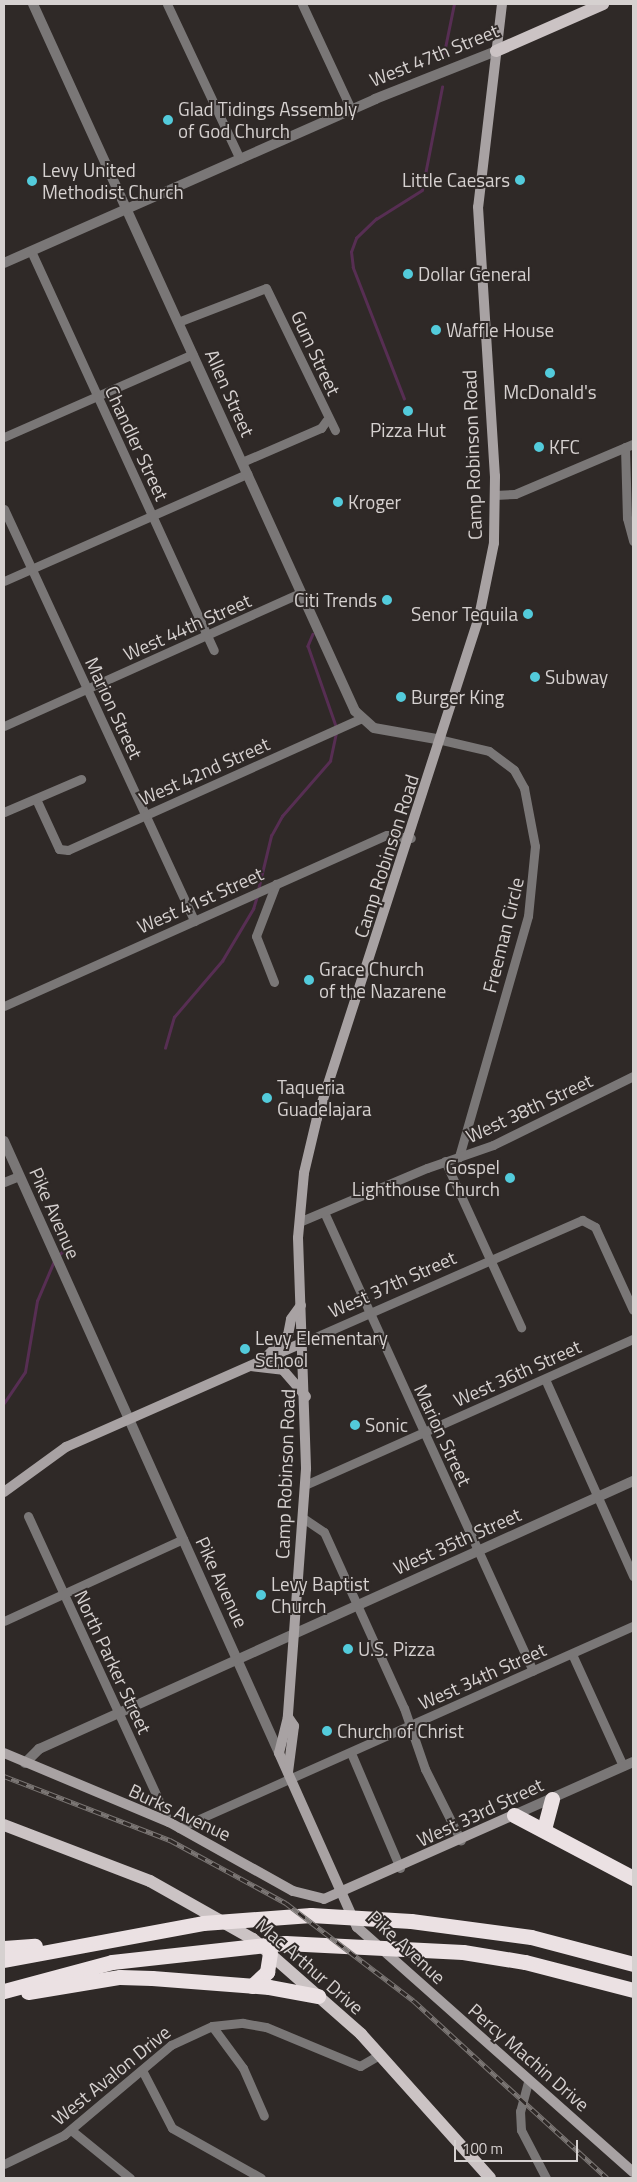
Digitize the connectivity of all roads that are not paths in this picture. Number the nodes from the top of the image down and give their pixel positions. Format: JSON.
{"nodes":[{"id":1,"x":33,"y":4,"type":"edge"},
{"id":2,"x":167,"y":4,"type":"edge"},
{"id":3,"x":302,"y":4,"type":"edge"},
{"id":4,"x":502,"y":4,"type":"edge"},
{"id":5,"x":604,"y":4,"type":"edge"},
{"id":6,"x":496,"y":51,"type":"junction"},
{"id":7,"x":351,"y":109,"type":"junction"},
{"id":8,"x":240,"y":159,"type":"junction"},
{"id":9,"x":127,"y":208,"type":"junction"},
{"id":10,"x":31,"y":251,"type":"junction"},
{"id":11,"x":4,"y":263,"type":"edge"},
{"id":12,"x":178,"y":322,"type":"junction"},
{"id":13,"x":193,"y":354,"type":"junction"},
{"id":14,"x":98,"y":396,"type":"junction"},
{"id":15,"x":326,"y":421,"type":"junction"},
{"id":16,"x":334,"y":430,"type":"dead end"},
{"id":17,"x":4,"y":437,"type":"edge"},
{"id":18,"x":629,"y":446,"type":"edge"},
{"id":19,"x":242,"y":462,"type":"junction"},
{"id":20,"x":247,"y":474,"type":"junction"},
{"id":21,"x":495,"y":495,"type":"junction"},
{"id":22,"x":4,"y":509,"type":"edge"},
{"id":23,"x":153,"y":516,"type":"junction"},
{"id":24,"x":633,"y":540,"type":"edge"},
{"id":25,"x":32,"y":569,"type":"junction"},
{"id":26,"x":4,"y":581,"type":"edge"},
{"id":27,"x":300,"y":593,"type":"junction"},
{"id":28,"x":208,"y":635,"type":"junction"},
{"id":29,"x":214,"y":650,"type":"dead end"},
{"id":30,"x":87,"y":689,"type":"junction"},
{"id":31,"x":360,"y":719,"type":"junction"},
{"id":32,"x":4,"y":726,"type":"edge"},
{"id":33,"x":442,"y":740,"type":"junction"},
{"id":34,"x":81,"y":779,"type":"dead end"},
{"id":35,"x":36,"y":799,"type":"junction"},
{"id":36,"x":4,"y":812,"type":"edge"},
{"id":37,"x":145,"y":815,"type":"junction"},
{"id":38,"x":411,"y":838,"type":"junction"},
{"id":39,"x":271,"y":886,"type":"junction"},
{"id":40,"x":194,"y":921,"type":"junction"},
{"id":41,"x":274,"y":982,"type":"dead end"},
{"id":42,"x":4,"y":1006,"type":"edge"},
{"id":43,"x":633,"y":1076,"type":"edge"},
{"id":44,"x":4,"y":1141,"type":"edge"},
{"id":45,"x":459,"y":1157,"type":"junction"},
{"id":46,"x":445,"y":1161,"type":"junction"},
{"id":47,"x":19,"y":1176,"type":"junction"},
{"id":48,"x":4,"y":1182,"type":"edge"},
{"id":49,"x":324,"y":1212,"type":"junction"},
{"id":50,"x":299,"y":1222,"type":"junction"},
{"id":51,"x":490,"y":1260,"type":"junction"},
{"id":52,"x":301,"y":1305,"type":"junction"},
{"id":53,"x":633,"y":1310,"type":"edge"},
{"id":54,"x":370,"y":1313,"type":"junction"},
{"id":55,"x":521,"y":1327,"type":"dead end"},
{"id":56,"x":633,"y":1338,"type":"edge"},
{"id":57,"x":304,"y":1342,"type":"junction"},
{"id":58,"x":264,"y":1359,"type":"junction"},
{"id":59,"x":250,"y":1366,"type":"junction"},
{"id":60,"x":546,"y":1379,"type":"junction"},
{"id":61,"x":307,"y":1397,"type":"junction"},
{"id":62,"x":129,"y":1419,"type":"junction"},
{"id":63,"x":424,"y":1432,"type":"junction"},
{"id":64,"x":633,"y":1481,"type":"edge"},
{"id":65,"x":305,"y":1486,"type":"junction"},
{"id":66,"x":4,"y":1492,"type":"edge"},
{"id":67,"x":598,"y":1497,"type":"junction"},
{"id":68,"x":28,"y":1516,"type":"dead end"},
{"id":69,"x":303,"y":1518,"type":"junction"},
{"id":70,"x":183,"y":1539,"type":"junction"},
{"id":71,"x":478,"y":1552,"type":"junction"},
{"id":72,"x":633,"y":1576,"type":"edge"},
{"id":73,"x":64,"y":1594,"type":"junction"},
{"id":74,"x":359,"y":1604,"type":"junction"},
{"id":75,"x":4,"y":1621,"type":"edge"},
{"id":76,"x":633,"y":1626,"type":"edge"},
{"id":77,"x":294,"y":1632,"type":"junction"},
{"id":78,"x":572,"y":1654,"type":"junction"},
{"id":79,"x":238,"y":1658,"type":"junction"},
{"id":80,"x":533,"y":1671,"type":"junction"},
{"id":81,"x":119,"y":1713,"type":"junction"},
{"id":82,"x":288,"y":1718,"type":"junction"},
{"id":83,"x":409,"y":1726,"type":"junction"},
{"id":84,"x":4,"y":1753,"type":"edge"},
{"id":85,"x":279,"y":1753,"type":"junction"},
{"id":86,"x":351,"y":1753,"type":"junction"},
{"id":87,"x":633,"y":1762,"type":"edge"},
{"id":88,"x":24,"y":1763,"type":"junction"},
{"id":89,"x":623,"y":1766,"type":"junction"},
{"id":90,"x":289,"y":1775,"type":"junction"},
{"id":91,"x":552,"y":1799,"type":"junction"},
{"id":92,"x":514,"y":1815,"type":"junction"},
{"id":93,"x":169,"y":1822,"type":"junction"},
{"id":94,"x":4,"y":1825,"type":"edge"},
{"id":95,"x":179,"y":1828,"type":"junction"},
{"id":96,"x":544,"y":1829,"type":"junction"},
{"id":97,"x":462,"y":1840,"type":"junction"},
{"id":98,"x":400,"y":1868,"type":"junction"},
{"id":99,"x":633,"y":1878,"type":"edge"},
{"id":100,"x":293,"y":1891,"type":"junction"},
{"id":101,"x":341,"y":1894,"type":"junction"},
{"id":102,"x":357,"y":1927,"type":"junction"},
{"id":103,"x":57,"y":1947,"type":"junction"},
{"id":104,"x":4,"y":1948,"type":"edge"},
{"id":105,"x":270,"y":1953,"type":"junction"},
{"id":106,"x":4,"y":1960,"type":"edge"},
{"id":107,"x":633,"y":1964,"type":"edge"},
{"id":108,"x":252,"y":1986,"type":"junction"},
{"id":109,"x":633,"y":1990,"type":"edge"},
{"id":110,"x":4,"y":1993,"type":"edge"},
{"id":111,"x":318,"y":1996,"type":"junction"},
{"id":112,"x":448,"y":2009,"type":"joint"},
{"id":113,"x":212,"y":2026,"type":"junction"},
{"id":114,"x":379,"y":2055,"type":"junction"},
{"id":115,"x":142,"y":2070,"type":"junction"},
{"id":116,"x":528,"y":2082,"type":"junction"},
{"id":117,"x":264,"y":2116,"type":"dead end"},
{"id":118,"x":71,"y":2130,"type":"junction"},
{"id":119,"x":4,"y":2164,"type":"edge"},
{"id":120,"x":633,"y":2172,"type":"edge"},
{"id":121,"x":130,"y":2178,"type":"edge"},
{"id":122,"x":260,"y":2178,"type":"edge"},
{"id":123,"x":490,"y":2178,"type":"edge"},
{"id":124,"x":546,"y":2178,"type":"edge"}],
"edges":[{"from":1,"to":9,"type":"street","name":"Allen Street"},
{"from":2,"to":8,"type":"street"},
{"from":3,"to":7,"type":"street"},
{"from":4,"to":6,"type":"main road","name":"Camp Robinson Road"},
{"from":5,"to":6,"type":"main road","name":"West 47th Street"},
{"from":6,"to":7,"type":"street","name":"West 47th Street"},
{"from":6,"to":21,"type":"main road","name":"Camp Robinson Road"},
{"from":7,"to":8,"type":"street","name":"West 47th Street"},
{"from":8,"to":9,"type":"street","name":"West 47th Street"},
{"from":9,"to":10,"type":"street","name":"West 47th Street"},
{"from":9,"to":12,"type":"street","name":"Allen Street"},
{"from":10,"to":11,"type":"street","name":"West 47th Street"},
{"from":10,"to":14,"type":"street","name":"Chandler Street"},
{"from":12,"to":13,"type":"street","name":"Allen Street"},
{"from":12,"to":15,"type":"street","name":"Gum Street"},
{"from":13,"to":14,"type":"street"},
{"from":13,"to":19,"type":"street","name":"Allen Street"},
{"from":14,"to":17,"type":"street"},
{"from":14,"to":23,"type":"street","name":"Chandler Street"},
{"from":15,"to":16,"type":"street","name":"Gum Street"},
{"from":15,"to":19,"type":"street"},
{"from":18,"to":21,"type":"street"},
{"from":18,"to":24,"type":"street"},
{"from":19,"to":20,"type":"street","name":"Allen Street"},
{"from":20,"to":23,"type":"street"},
{"from":20,"to":27,"type":"street","name":"Allen Street"},
{"from":21,"to":33,"type":"main road","name":"Camp Robinson Road"},
{"from":22,"to":25,"type":"street","name":"Marion Street"},
{"from":23,"to":25,"type":"street"},
{"from":23,"to":28,"type":"street","name":"Chandler Street"},
{"from":25,"to":26,"type":"street"},
{"from":25,"to":30,"type":"street","name":"Marion Street"},
{"from":27,"to":28,"type":"street","name":"West 44th Street"},
{"from":27,"to":31,"type":"street","name":"Allen Street"},
{"from":28,"to":29,"type":"street","name":"Chandler Street"},
{"from":28,"to":30,"type":"street","name":"West 44th Street"},
{"from":30,"to":32,"type":"street","name":"West 44th Street"},
{"from":30,"to":37,"type":"street","name":"Marion Street"},
{"from":31,"to":33,"type":"street"},
{"from":31,"to":37,"type":"street","name":"West 42nd Street"},
{"from":33,"to":38,"type":"main road","name":"Camp Robinson Road"},
{"from":33,"to":45,"type":"street","name":"Freeman Circle"},
{"from":34,"to":35,"type":"street"},
{"from":35,"to":36,"type":"street"},
{"from":35,"to":37,"type":"street","name":"West 42nd Street"},
{"from":37,"to":40,"type":"street","name":"Marion Street"},
{"from":38,"to":39,"type":"street","name":"West 41st Street"},
{"from":38,"to":50,"type":"main road","name":"Camp Robinson Road"},
{"from":39,"to":40,"type":"street","name":"West 41st Street"},
{"from":39,"to":41,"type":"street"},
{"from":40,"to":42,"type":"street","name":"West 41st Street"},
{"from":43,"to":45,"type":"street","name":"West 38th Street"},
{"from":44,"to":47,"type":"street","name":"Pike Avenue"},
{"from":45,"to":46,"type":"street","name":"West 38th Street"},
{"from":46,"to":49,"type":"street","name":"West 38th Street"},
{"from":46,"to":51,"type":"street"},
{"from":47,"to":48,"type":"street"},
{"from":47,"to":62,"type":"street","name":"Pike Avenue"},
{"from":49,"to":50,"type":"street","name":"West 38th Street"},
{"from":49,"to":54,"type":"street","name":"Marion Street"},
{"from":50,"to":52,"type":"main road","name":"Camp Robinson Road"},
{"from":51,"to":53,"type":"street","name":"West 37th Street"},
{"from":51,"to":54,"type":"street","name":"West 37th Street"},
{"from":51,"to":55,"type":"street"},
{"from":52,"to":57,"type":"main road","name":"Camp Robinson Road"},
{"from":52,"to":58,"type":"main road"},
{"from":54,"to":57,"type":"street","name":"West 37th Street"},
{"from":54,"to":63,"type":"street","name":"Marion Street"},
{"from":56,"to":60,"type":"street","name":"West 36th Street"},
{"from":57,"to":58,"type":"main road","name":"West 37th Street"},
{"from":57,"to":61,"type":"main road","name":"Camp Robinson Road"},
{"from":58,"to":59,"type":"main road","name":"West 37th Street"},
{"from":59,"to":61,"type":"main road"},
{"from":59,"to":62,"type":"main road","name":"West 37th Street"},
{"from":60,"to":63,"type":"street","name":"West 36th Street"},
{"from":60,"to":67,"type":"street"},
{"from":61,"to":65,"type":"main road","name":"Camp Robinson Road"},
{"from":62,"to":66,"type":"main road","name":"West 37th Street"},
{"from":62,"to":70,"type":"street","name":"Pike Avenue"},
{"from":63,"to":65,"type":"street","name":"West 36th Street"},
{"from":63,"to":71,"type":"street","name":"Marion Street"},
{"from":64,"to":67,"type":"street","name":"West 35th Street"},
{"from":65,"to":69,"type":"main road","name":"Camp Robinson Road"},
{"from":67,"to":71,"type":"street","name":"West 35th Street"},
{"from":67,"to":72,"type":"street"},
{"from":68,"to":73,"type":"street","name":"North Parker Street"},
{"from":69,"to":74,"type":"street"},
{"from":69,"to":77,"type":"main road","name":"Camp Robinson Road"},
{"from":70,"to":73,"type":"street"},
{"from":70,"to":79,"type":"street","name":"Pike Avenue"},
{"from":71,"to":74,"type":"street","name":"West 35th Street"},
{"from":71,"to":80,"type":"street","name":"Marion Street"},
{"from":73,"to":75,"type":"street"},
{"from":73,"to":81,"type":"street","name":"North Parker Street"},
{"from":74,"to":77,"type":"street","name":"West 35th Street"},
{"from":74,"to":83,"type":"street"},
{"from":76,"to":78,"type":"street","name":"West 34th Street"},
{"from":77,"to":79,"type":"street","name":"West 35th Street"},
{"from":77,"to":82,"type":"main road","name":"Camp Robinson Road"},
{"from":78,"to":80,"type":"street","name":"West 34th Street"},
{"from":78,"to":89,"type":"street"},
{"from":79,"to":81,"type":"street","name":"West 35th Street"},
{"from":79,"to":85,"type":"street","name":"Pike Avenue"},
{"from":80,"to":83,"type":"street","name":"West 34th Street"},
{"from":81,"to":88,"type":"street","name":"West 35th Street"},
{"from":81,"to":93,"type":"street","name":"North Parker Street"},
{"from":82,"to":85,"type":"main road","name":"Camp Robinson Road"},
{"from":82,"to":90,"type":"main road","name":"Camp Robinson Road"},
{"from":83,"to":86,"type":"street","name":"West 34th Street"},
{"from":83,"to":97,"type":"street"},
{"from":84,"to":88,"type":"main road","name":"Burks Avenue"},
{"from":85,"to":90,"type":"main road","name":"Pike Avenue"},
{"from":86,"to":90,"type":"street","name":"West 34th Street"},
{"from":86,"to":98,"type":"street"},
{"from":87,"to":89,"type":"street","name":"West 33rd Street"},
{"from":88,"to":93,"type":"main road","name":"Burks Avenue"},
{"from":89,"to":91,"type":"street","name":"West 33rd Street"},
{"from":90,"to":95,"type":"street","name":"West 34th Street"},
{"from":90,"to":101,"type":"main road","name":"Pike Avenue"},
{"from":91,"to":92,"type":"street","name":"West 33rd Street"},
{"from":91,"to":96,"type":"highway"},
{"from":92,"to":96,"type":"highway"},
{"from":92,"to":97,"type":"main road","name":"West 33rd Street"},
{"from":93,"to":95,"type":"main road","name":"Burks Avenue"},
{"from":94,"to":105,"type":"main road","name":"Mac Arthur Drive"},
{"from":95,"to":100,"type":"main road","name":"Burks Avenue"},
{"from":96,"to":99,"type":"highway"},
{"from":97,"to":98,"type":"main road","name":"West 33rd Street"},
{"from":98,"to":101,"type":"main road","name":"West 33rd Street"},
{"from":100,"to":101,"type":"main road","name":"Burks Avenue"},
{"from":100,"to":102,"type":"main road"},
{"from":101,"to":102,"type":"main road","name":"Pike Avenue"},
{"from":102,"to":112,"type":"main road","name":"Pike Avenue"},
{"from":103,"to":104,"type":"highway"},
{"from":103,"to":106,"type":"highway"},
{"from":103,"to":107,"type":"highway"},
{"from":105,"to":108,"type":"highway"},
{"from":105,"to":111,"type":"main road","name":"Mac Arthur Drive"},
{"from":108,"to":110,"type":"highway"},
{"from":108,"to":111,"type":"highway"},
{"from":109,"to":110,"type":"highway"},
{"from":111,"to":114,"type":"main road","name":"Mac Arthur Drive"},
{"from":112,"to":116,"type":"main road","name":"Percy Machin Drive"},
{"from":113,"to":114,"type":"street","name":"West Avalon Drive"},
{"from":113,"to":115,"type":"street","name":"West Avalon Drive"},
{"from":113,"to":117,"type":"street"},
{"from":114,"to":123,"type":"main road","name":"Mac Arthur Drive"},
{"from":115,"to":118,"type":"street","name":"West Avalon Drive"},
{"from":115,"to":122,"type":"street"},
{"from":116,"to":120,"type":"main road","name":"Percy Machin Drive"},
{"from":116,"to":124,"type":"street"},
{"from":118,"to":119,"type":"street","name":"West Avalon Drive"},
{"from":118,"to":121,"type":"street"}]}
